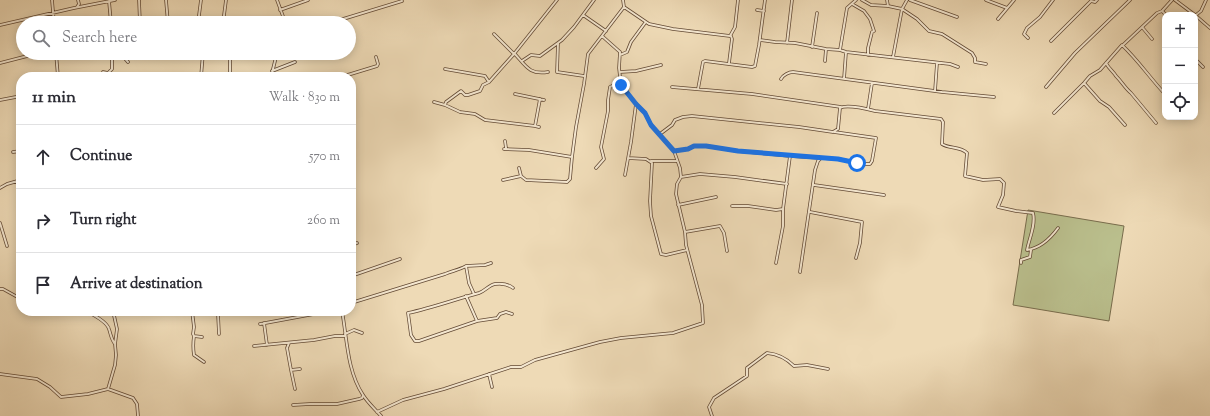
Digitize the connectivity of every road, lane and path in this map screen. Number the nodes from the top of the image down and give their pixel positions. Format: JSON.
{"nodes":[{"id":1,"x":52,"y":0,"type":"edge"},
{"id":2,"x":78,"y":0,"type":"edge"},
{"id":3,"x":115,"y":0,"type":"edge"},
{"id":4,"x":139,"y":0,"type":"edge"},
{"id":5,"x":166,"y":0,"type":"edge"},
{"id":6,"x":201,"y":0,"type":"edge"},
{"id":7,"x":226,"y":0,"type":"edge"},
{"id":8,"x":277,"y":0,"type":"edge"},
{"id":9,"x":308,"y":0,"type":"edge"},
{"id":10,"x":557,"y":0,"type":"edge"},
{"id":11,"x":594,"y":0,"type":"edge"},
{"id":12,"x":623,"y":0,"type":"edge"},
{"id":13,"x":738,"y":0,"type":"edge"},
{"id":14,"x":765,"y":0,"type":"edge"},
{"id":15,"x":792,"y":0,"type":"edge"},
{"id":16,"x":856,"y":0,"type":"edge"},
{"id":17,"x":862,"y":0,"type":"edge"},
{"id":18,"x":887,"y":0,"type":"edge"},
{"id":19,"x":909,"y":0,"type":"edge"},
{"id":20,"x":986,"y":0,"type":"edge"},
{"id":21,"x":1014,"y":0,"type":"edge"},
{"id":22,"x":1053,"y":0,"type":"edge"},
{"id":23,"x":1097,"y":0,"type":"edge"},
{"id":24,"x":1130,"y":0,"type":"edge"},
{"id":25,"x":1172,"y":0,"type":"edge"},
{"id":26,"x":1176,"y":0,"type":"edge"},
{"id":27,"x":1206,"y":0,"type":"edge"},
{"id":28,"x":109,"y":1,"type":"junction"},
{"id":29,"x":402,"y":1,"type":"dead end"},
{"id":30,"x":1090,"y":1,"type":"edge"},
{"id":31,"x":79,"y":4,"type":"junction"},
{"id":32,"x":852,"y":4,"type":"junction"},
{"id":33,"x":86,"y":6,"type":"junction"},
{"id":34,"x":888,"y":6,"type":"junction"},
{"id":35,"x":624,"y":7,"type":"junction"},
{"id":36,"x":77,"y":8,"type":"junction"},
{"id":37,"x":1007,"y":8,"type":"junction"},
{"id":38,"x":902,"y":9,"type":"junction"},
{"id":39,"x":280,"y":10,"type":"junction"},
{"id":40,"x":757,"y":10,"type":"dead end"},
{"id":41,"x":1162,"y":11,"type":"joint"},
{"id":42,"x":764,"y":12,"type":"junction"},
{"id":43,"x":1190,"y":12,"type":"edge"},
{"id":44,"x":53,"y":13,"type":"junction"},
{"id":45,"x":817,"y":13,"type":"dead end"},
{"id":46,"x":583,"y":14,"type":"junction"},
{"id":47,"x":1198,"y":14,"type":"edge"},
{"id":48,"x":40,"y":16,"type":"edge"},
{"id":49,"x":53,"y":16,"type":"edge"},
{"id":50,"x":110,"y":16,"type":"edge"},
{"id":51,"x":140,"y":16,"type":"edge"},
{"id":52,"x":167,"y":16,"type":"edge"},
{"id":53,"x":199,"y":16,"type":"edge"},
{"id":54,"x":224,"y":16,"type":"edge"},
{"id":55,"x":283,"y":16,"type":"edge"},
{"id":56,"x":353,"y":16,"type":"edge"},
{"id":57,"x":957,"y":17,"type":"dead end"},
{"id":58,"x":1198,"y":18,"type":"edge"},
{"id":59,"x":998,"y":19,"type":"dead end"},
{"id":60,"x":16,"y":21,"type":"edge"},
{"id":61,"x":645,"y":23,"type":"junction"},
{"id":62,"x":0,"y":25,"type":"edge"},
{"id":63,"x":1142,"y":27,"type":"junction"},
{"id":64,"x":1210,"y":28,"type":"edge"},
{"id":65,"x":606,"y":30,"type":"junction"},
{"id":66,"x":494,"y":34,"type":"dead end"},
{"id":67,"x":602,"y":36,"type":"junction"},
{"id":68,"x":730,"y":36,"type":"junction"},
{"id":69,"x":1028,"y":38,"type":"dead end"},
{"id":70,"x":1152,"y":39,"type":"dead end"},
{"id":71,"x":760,"y":40,"type":"junction"},
{"id":72,"x":1051,"y":41,"type":"dead end"},
{"id":73,"x":558,"y":43,"type":"junction"},
{"id":74,"x":787,"y":43,"type":"junction"},
{"id":75,"x":1122,"y":45,"type":"junction"},
{"id":76,"x":812,"y":47,"type":"junction"},
{"id":77,"x":826,"y":49,"type":"junction"},
{"id":78,"x":840,"y":50,"type":"junction"},
{"id":79,"x":846,"y":52,"type":"junction"},
{"id":80,"x":514,"y":54,"type":"junction"},
{"id":81,"x":620,"y":55,"type":"junction"},
{"id":82,"x":868,"y":55,"type":"junction"},
{"id":83,"x":376,"y":57,"type":"dead end"},
{"id":84,"x":893,"y":57,"type":"junction"},
{"id":85,"x":16,"y":59,"type":"edge"},
{"id":86,"x":57,"y":60,"type":"edge"},
{"id":87,"x":112,"y":60,"type":"edge"},
{"id":88,"x":202,"y":60,"type":"edge"},
{"id":89,"x":230,"y":60,"type":"edge"},
{"id":90,"x":275,"y":60,"type":"edge"},
{"id":91,"x":295,"y":62,"type":"dead end"},
{"id":92,"x":522,"y":62,"type":"junction"},
{"id":93,"x":825,"y":62,"type":"dead end"},
{"id":94,"x":1198,"y":62,"type":"edge"},
{"id":95,"x":0,"y":63,"type":"edge"},
{"id":96,"x":729,"y":63,"type":"junction"},
{"id":97,"x":937,"y":63,"type":"junction"},
{"id":98,"x":1106,"y":63,"type":"junction"},
{"id":99,"x":986,"y":64,"type":"dead end"},
{"id":100,"x":661,"y":65,"type":"dead end"},
{"id":101,"x":958,"y":67,"type":"dead end"},
{"id":102,"x":1203,"y":67,"type":"dead end"},
{"id":103,"x":445,"y":69,"type":"dead end"},
{"id":104,"x":272,"y":71,"type":"joint"},
{"id":105,"x":58,"y":72,"type":"edge"},
{"id":106,"x":109,"y":72,"type":"edge"},
{"id":107,"x":201,"y":72,"type":"edge"},
{"id":108,"x":230,"y":72,"type":"edge"},
{"id":109,"x":356,"y":72,"type":"edge"},
{"id":110,"x":548,"y":72,"type":"dead end"},
{"id":111,"x":620,"y":72,"type":"junction"},
{"id":112,"x":584,"y":76,"type":"junction"},
{"id":113,"x":781,"y":79,"type":"dead end"},
{"id":114,"x":844,"y":79,"type":"junction"},
{"id":115,"x":489,"y":82,"type":"junction"},
{"id":116,"x":620,"y":82,"type":"junction"},
{"id":117,"x":872,"y":83,"type":"junction"},
{"id":118,"x":1084,"y":83,"type":"junction"},
{"id":119,"x":672,"y":87,"type":"dead end"},
{"id":120,"x":1046,"y":87,"type":"dead end"},
{"id":121,"x":698,"y":89,"type":"junction"},
{"id":122,"x":935,"y":91,"type":"junction"},
{"id":123,"x":1162,"y":91,"type":"edge"},
{"id":124,"x":515,"y":94,"type":"dead end"},
{"id":125,"x":16,"y":97,"type":"edge"},
{"id":126,"x":994,"y":97,"type":"dead end"},
{"id":127,"x":540,"y":99,"type":"junction"},
{"id":128,"x":0,"y":100,"type":"edge"},
{"id":129,"x":544,"y":100,"type":"dead end"},
{"id":130,"x":434,"y":102,"type":"dead end"},
{"id":131,"x":636,"y":104,"type":"junction"},
{"id":132,"x":445,"y":105,"type":"junction"},
{"id":133,"x":842,"y":107,"type":"junction"},
{"id":134,"x":868,"y":109,"type":"junction"},
{"id":135,"x":1054,"y":113,"type":"dead end"},
{"id":136,"x":1156,"y":123,"type":"dead end"},
{"id":137,"x":1125,"y":125,"type":"dead end"},
{"id":138,"x":535,"y":126,"type":"junction"},
{"id":139,"x":539,"y":127,"type":"dead end"},
{"id":140,"x":833,"y":132,"type":"junction"},
{"id":141,"x":660,"y":134,"type":"junction"},
{"id":142,"x":505,"y":140,"type":"dead end"},
{"id":143,"x":674,"y":151,"type":"junction"},
{"id":144,"x":13,"y":152,"type":"dead end"},
{"id":145,"x":16,"y":152,"type":"edge"},
{"id":146,"x":572,"y":156,"type":"junction"},
{"id":147,"x":790,"y":156,"type":"junction"},
{"id":148,"x":628,"y":158,"type":"junction"},
{"id":149,"x":821,"y":158,"type":"junction"},
{"id":150,"x":650,"y":161,"type":"junction"},
{"id":151,"x":677,"y":161,"type":"junction"},
{"id":152,"x":519,"y":168,"type":"dead end"},
{"id":153,"x":596,"y":168,"type":"dead end"},
{"id":154,"x":624,"y":175,"type":"dead end"},
{"id":155,"x":521,"y":176,"type":"junction"},
{"id":156,"x":681,"y":177,"type":"junction"},
{"id":157,"x":503,"y":180,"type":"dead end"},
{"id":158,"x":16,"y":182,"type":"edge"},
{"id":159,"x":787,"y":184,"type":"junction"},
{"id":160,"x":814,"y":185,"type":"junction"},
{"id":161,"x":0,"y":188,"type":"edge"},
{"id":162,"x":884,"y":195,"type":"dead end"},
{"id":163,"x":716,"y":197,"type":"dead end"},
{"id":164,"x":678,"y":205,"type":"junction"},
{"id":165,"x":732,"y":206,"type":"dead end"},
{"id":166,"x":783,"y":209,"type":"junction"},
{"id":167,"x":810,"y":212,"type":"junction"},
{"id":168,"x":0,"y":223,"type":"edge"},
{"id":169,"x":1058,"y":228,"type":"dead end"},
{"id":170,"x":685,"y":232,"type":"junction"},
{"id":171,"x":7,"y":246,"type":"dead end"},
{"id":172,"x":687,"y":250,"type":"junction"},
{"id":173,"x":1031,"y":250,"type":"junction"},
{"id":174,"x":727,"y":251,"type":"dead end"},
{"id":175,"x":856,"y":258,"type":"dead end"},
{"id":176,"x":400,"y":259,"type":"dead end"},
{"id":177,"x":491,"y":263,"type":"dead end"},
{"id":178,"x":776,"y":263,"type":"dead end"},
{"id":179,"x":1021,"y":263,"type":"dead end"},
{"id":180,"x":466,"y":266,"type":"junction"},
{"id":181,"x":800,"y":272,"type":"dead end"},
{"id":182,"x":356,"y":274,"type":"edge"},
{"id":183,"x":513,"y":288,"type":"dead end"},
{"id":184,"x":0,"y":289,"type":"edge"},
{"id":185,"x":474,"y":294,"type":"junction"},
{"id":186,"x":16,"y":296,"type":"edge"},
{"id":187,"x":465,"y":296,"type":"junction"},
{"id":188,"x":356,"y":301,"type":"edge"},
{"id":189,"x":512,"y":314,"type":"dead end"},
{"id":190,"x":95,"y":316,"type":"edge"},
{"id":191,"x":114,"y":316,"type":"edge"},
{"id":192,"x":193,"y":316,"type":"edge"},
{"id":193,"x":218,"y":316,"type":"edge"},
{"id":194,"x":298,"y":316,"type":"edge"},
{"id":195,"x":343,"y":316,"type":"edge"},
{"id":196,"x":477,"y":321,"type":"junction"},
{"id":197,"x":264,"y":323,"type":"junction"},
{"id":198,"x":260,"y":324,"type":"dead end"},
{"id":199,"x":362,"y":332,"type":"dead end"},
{"id":200,"x":219,"y":334,"type":"dead end"},
{"id":201,"x":345,"y":335,"type":"junction"},
{"id":202,"x":194,"y":336,"type":"junction"},
{"id":203,"x":202,"y":337,"type":"dead end"},
{"id":204,"x":290,"y":342,"type":"junction"},
{"id":205,"x":115,"y":344,"type":"junction"},
{"id":206,"x":267,"y":345,"type":"junction"},
{"id":207,"x":254,"y":346,"type":"dead end"},
{"id":208,"x":204,"y":362,"type":"dead end"},
{"id":209,"x":300,"y":369,"type":"dead end"},
{"id":210,"x":828,"y":369,"type":"dead end"},
{"id":211,"x":291,"y":370,"type":"junction"},
{"id":212,"x":0,"y":374,"type":"edge"},
{"id":213,"x":489,"y":374,"type":"junction"},
{"id":214,"x":492,"y":387,"type":"dead end"},
{"id":215,"x":108,"y":389,"type":"junction"},
{"id":216,"x":295,"y":389,"type":"dead end"},
{"id":217,"x":363,"y":395,"type":"junction"},
{"id":218,"x":293,"y":405,"type":"dead end"},
{"id":219,"x":377,"y":412,"type":"junction"},
{"id":220,"x":138,"y":416,"type":"edge"},
{"id":221,"x":381,"y":416,"type":"edge"},
{"id":222,"x":712,"y":416,"type":"edge"}],
"edges":[{"from":1,"to":44,"type":"street"},
{"from":2,"to":31,"type":"street"},
{"from":3,"to":28,"type":"street"},
{"from":4,"to":51,"type":"street"},
{"from":5,"to":52,"type":"street"},
{"from":6,"to":53,"type":"street"},
{"from":7,"to":54,"type":"street"},
{"from":8,"to":39,"type":"street"},
{"from":9,"to":39,"type":"street"},
{"from":10,"to":80,"type":"street"},
{"from":11,"to":46,"type":"street"},
{"from":12,"to":35,"type":"street"},
{"from":13,"to":68,"type":"street"},
{"from":14,"to":42,"type":"street"},
{"from":15,"to":74,"type":"street"},
{"from":16,"to":32,"type":"street"},
{"from":17,"to":34,"type":"street"},
{"from":18,"to":34,"type":"street"},
{"from":19,"to":38,"type":"street"},
{"from":19,"to":57,"type":"street"},
{"from":20,"to":37,"type":"street"},
{"from":21,"to":37,"type":"street"},
{"from":22,"to":69,"type":"street"},
{"from":23,"to":30,"type":"street"},
{"from":24,"to":120,"type":"street"},
{"from":25,"to":41,"type":"street"},
{"from":26,"to":43,"type":"street"},
{"from":27,"to":47,"type":"street"},
{"from":28,"to":33,"type":"street"},
{"from":28,"to":50,"type":"street"},
{"from":29,"to":56,"type":"street"},
{"from":30,"to":72,"type":"street"},
{"from":31,"to":33,"type":"street"},
{"from":31,"to":36,"type":"street"},
{"from":32,"to":78,"type":"street"},
{"from":32,"to":82,"type":"street"},
{"from":33,"to":36,"type":"street"},
{"from":34,"to":38,"type":"street"},
{"from":35,"to":61,"type":"street"},
{"from":35,"to":65,"type":"street"},
{"from":36,"to":44,"type":"street"},
{"from":37,"to":59,"type":"street"},
{"from":38,"to":84,"type":"street"},
{"from":38,"to":99,"type":"street"},
{"from":39,"to":55,"type":"street"},
{"from":40,"to":42,"type":"street"},
{"from":41,"to":63,"type":"street"},
{"from":42,"to":71,"type":"street"},
{"from":44,"to":48,"type":"street"},
{"from":44,"to":49,"type":"street"},
{"from":45,"to":76,"type":"street"},
{"from":46,"to":65,"type":"street"},
{"from":46,"to":73,"type":"street"},
{"from":58,"to":64,"type":"street"},
{"from":60,"to":62,"type":"street"},
{"from":61,"to":68,"type":"street"},
{"from":61,"to":81,"type":"street"},
{"from":63,"to":70,"type":"street"},
{"from":63,"to":75,"type":"street"},
{"from":65,"to":67,"type":"street"},
{"from":66,"to":80,"type":"street"},
{"from":67,"to":81,"type":"street"},
{"from":67,"to":112,"type":"street"},
{"from":68,"to":96,"type":"street"},
{"from":71,"to":74,"type":"street"},
{"from":71,"to":96,"type":"street"},
{"from":73,"to":92,"type":"street"},
{"from":73,"to":112,"type":"street"},
{"from":74,"to":76,"type":"street"},
{"from":75,"to":98,"type":"street"},
{"from":75,"to":123,"type":"street"},
{"from":76,"to":77,"type":"street"},
{"from":77,"to":78,"type":"street"},
{"from":77,"to":93,"type":"street"},
{"from":78,"to":79,"type":"street"},
{"from":79,"to":82,"type":"street"},
{"from":79,"to":114,"type":"street"},
{"from":80,"to":92,"type":"street"},
{"from":80,"to":115,"type":"street"},
{"from":81,"to":111,"type":"street"},
{"from":82,"to":84,"type":"street"},
{"from":83,"to":109,"type":"street"},
{"from":84,"to":97,"type":"street"},
{"from":85,"to":95,"type":"street"},
{"from":86,"to":105,"type":"street"},
{"from":87,"to":106,"type":"street"},
{"from":88,"to":107,"type":"street"},
{"from":89,"to":108,"type":"street"},
{"from":90,"to":104,"type":"street"},
{"from":91,"to":104,"type":"street"},
{"from":92,"to":110,"type":"street"},
{"from":94,"to":102,"type":"street"},
{"from":96,"to":121,"type":"street"},
{"from":97,"to":101,"type":"street"},
{"from":97,"to":122,"type":"street"},
{"from":98,"to":118,"type":"street"},
{"from":98,"to":136,"type":"street"},
{"from":100,"to":111,"type":"street"},
{"from":103,"to":115,"type":"street"},
{"from":111,"to":116,"type":"street"},
{"from":112,"to":146,"type":"street"},
{"from":113,"to":114,"type":"street"},
{"from":114,"to":117,"type":"street"},
{"from":115,"to":132,"type":"street"},
{"from":116,"to":131,"type":"street"},
{"from":116,"to":153,"type":"street"},
{"from":117,"to":122,"type":"street"},
{"from":117,"to":134,"type":"street"},
{"from":118,"to":135,"type":"street"},
{"from":118,"to":137,"type":"street"},
{"from":119,"to":121,"type":"street"},
{"from":121,"to":133,"type":"street"},
{"from":122,"to":126,"type":"street"},
{"from":124,"to":127,"type":"street"},
{"from":125,"to":128,"type":"street"},
{"from":127,"to":129,"type":"street"},
{"from":127,"to":138,"type":"street"},
{"from":130,"to":132,"type":"street"},
{"from":131,"to":141,"type":"street"},
{"from":131,"to":148,"type":"street"},
{"from":132,"to":138,"type":"street"},
{"from":133,"to":134,"type":"street"},
{"from":133,"to":140,"type":"street"},
{"from":134,"to":173,"type":"street"},
{"from":138,"to":139,"type":"street"},
{"from":140,"to":141,"type":"street"},
{"from":140,"to":149,"type":"street"},
{"from":141,"to":143,"type":"street"},
{"from":142,"to":146,"type":"street"},
{"from":143,"to":147,"type":"street"},
{"from":143,"to":151,"type":"street"},
{"from":144,"to":145,"type":"street"},
{"from":146,"to":155,"type":"street"},
{"from":147,"to":149,"type":"street"},
{"from":147,"to":159,"type":"street"},
{"from":148,"to":150,"type":"street"},
{"from":148,"to":154,"type":"street"},
{"from":149,"to":160,"type":"street"},
{"from":150,"to":151,"type":"street"},
{"from":150,"to":172,"type":"street"},
{"from":151,"to":156,"type":"street"},
{"from":152,"to":155,"type":"street"},
{"from":155,"to":157,"type":"street"},
{"from":156,"to":159,"type":"street"},
{"from":156,"to":164,"type":"street"},
{"from":158,"to":161,"type":"street"},
{"from":159,"to":166,"type":"street"},
{"from":160,"to":162,"type":"street"},
{"from":160,"to":167,"type":"street"},
{"from":163,"to":164,"type":"street"},
{"from":164,"to":170,"type":"street"},
{"from":165,"to":166,"type":"street"},
{"from":166,"to":178,"type":"street"},
{"from":167,"to":175,"type":"street"},
{"from":167,"to":181,"type":"street"},
{"from":168,"to":171,"type":"street"},
{"from":169,"to":173,"type":"street"},
{"from":170,"to":172,"type":"street"},
{"from":170,"to":174,"type":"street"},
{"from":172,"to":213,"type":"street"},
{"from":173,"to":179,"type":"street"},
{"from":176,"to":182,"type":"street"},
{"from":177,"to":180,"type":"street"},
{"from":180,"to":185,"type":"street"},
{"from":180,"to":188,"type":"street"},
{"from":183,"to":185,"type":"street"},
{"from":184,"to":186,"type":"street"},
{"from":185,"to":187,"type":"street"},
{"from":187,"to":196,"type":"street"},
{"from":187,"to":196,"type":"street"},
{"from":189,"to":196,"type":"street"},
{"from":190,"to":205,"type":"street"},
{"from":191,"to":205,"type":"street"},
{"from":192,"to":202,"type":"street"},
{"from":193,"to":200,"type":"street"},
{"from":194,"to":197,"type":"street"},
{"from":195,"to":201,"type":"street"},
{"from":197,"to":198,"type":"street"},
{"from":197,"to":206,"type":"street"},
{"from":199,"to":201,"type":"street"},
{"from":201,"to":204,"type":"street"},
{"from":201,"to":217,"type":"street"},
{"from":202,"to":203,"type":"street"},
{"from":202,"to":208,"type":"street"},
{"from":204,"to":206,"type":"street"},
{"from":204,"to":211,"type":"street"},
{"from":205,"to":215,"type":"street"},
{"from":206,"to":207,"type":"street"},
{"from":209,"to":211,"type":"street"},
{"from":210,"to":222,"type":"street"},
{"from":211,"to":216,"type":"street"},
{"from":212,"to":215,"type":"street"},
{"from":213,"to":214,"type":"street"},
{"from":213,"to":219,"type":"street"},
{"from":215,"to":220,"type":"street"},
{"from":217,"to":218,"type":"street"},
{"from":217,"to":219,"type":"street"},
{"from":219,"to":221,"type":"street"}]}
